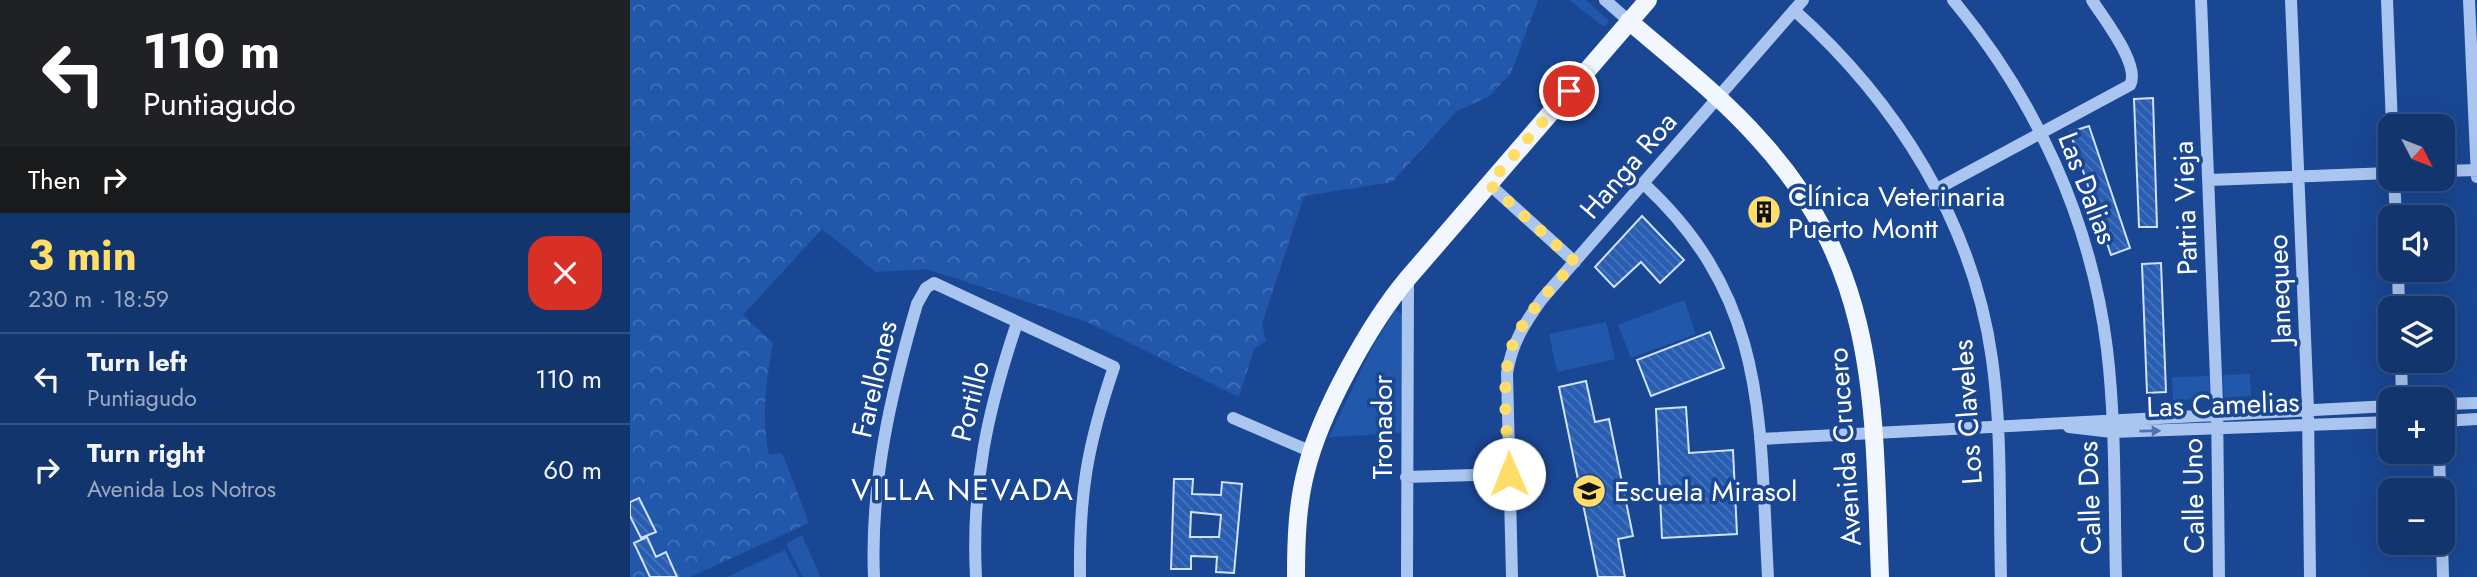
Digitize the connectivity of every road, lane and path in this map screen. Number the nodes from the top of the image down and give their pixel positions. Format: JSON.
{"nodes":[{"id":1,"x":1605,"y":0,"type":"edge"},
{"id":2,"x":1648,"y":0,"type":"edge"},
{"id":3,"x":1953,"y":0,"type":"edge"},
{"id":4,"x":2092,"y":0,"type":"edge"},
{"id":5,"x":2201,"y":0,"type":"edge"},
{"id":6,"x":2291,"y":0,"type":"edge"},
{"id":7,"x":2387,"y":0,"type":"edge"},
{"id":8,"x":2469,"y":0,"type":"edge"},
{"id":9,"x":1799,"y":5,"type":"edge"},
{"id":10,"x":1629,"y":21,"type":"junction"},
{"id":11,"x":1718,"y":100,"type":"junction"},
{"id":12,"x":2392,"y":114,"type":"edge"},
{"id":13,"x":2042,"y":134,"type":"junction"},
{"id":14,"x":2477,"y":170,"type":"edge"},
{"id":15,"x":2455,"y":171,"type":"edge"},
{"id":16,"x":2378,"y":174,"type":"edge"},
{"id":17,"x":2300,"y":177,"type":"junction"},
{"id":18,"x":2477,"y":177,"type":"edge"},
{"id":19,"x":2209,"y":180,"type":"junction"},
{"id":20,"x":1489,"y":184,"type":"junction"},
{"id":21,"x":1644,"y":184,"type":"junction"},
{"id":22,"x":1937,"y":189,"type":"junction"},
{"id":23,"x":1575,"y":262,"type":"junction"},
{"id":24,"x":1408,"y":278,"type":"junction"},
{"id":25,"x":1017,"y":323,"type":"junction"},
{"id":26,"x":2477,"y":402,"type":"edge"},
{"id":27,"x":2455,"y":403,"type":"edge"},
{"id":28,"x":2378,"y":406,"type":"edge"},
{"id":29,"x":2308,"y":410,"type":"junction"},
{"id":30,"x":2216,"y":414,"type":"junction"},
{"id":31,"x":1233,"y":418,"type":"dead end"},
{"id":32,"x":2477,"y":419,"type":"edge"},
{"id":33,"x":2455,"y":420,"type":"edge"},
{"id":34,"x":2378,"y":422,"type":"edge"},
{"id":35,"x":2112,"y":425,"type":"junction"},
{"id":36,"x":2308,"y":425,"type":"junction"},
{"id":37,"x":1996,"y":428,"type":"junction"},
{"id":38,"x":2216,"y":430,"type":"junction"},
{"id":39,"x":1874,"y":434,"type":"junction"},
{"id":40,"x":1760,"y":439,"type":"junction"},
{"id":41,"x":1312,"y":452,"type":"junction"},
{"id":42,"x":1509,"y":474,"type":"junction"},
{"id":43,"x":1406,"y":477,"type":"junction"},
{"id":44,"x":2442,"y":555,"type":"edge"},
{"id":45,"x":874,"y":577,"type":"edge"},
{"id":46,"x":976,"y":577,"type":"edge"},
{"id":47,"x":1080,"y":577,"type":"edge"},
{"id":48,"x":1296,"y":577,"type":"edge"},
{"id":49,"x":1407,"y":577,"type":"edge"},
{"id":50,"x":1512,"y":577,"type":"edge"},
{"id":51,"x":1768,"y":577,"type":"edge"},
{"id":52,"x":1880,"y":577,"type":"edge"},
{"id":53,"x":2001,"y":577,"type":"edge"},
{"id":54,"x":2116,"y":577,"type":"edge"},
{"id":55,"x":2219,"y":577,"type":"edge"},
{"id":56,"x":2310,"y":577,"type":"edge"},
{"id":57,"x":2443,"y":577,"type":"edge"}],
"edges":[{"from":1,"to":10,"type":"street"},
{"from":2,"to":10,"type":"main road"},
{"from":3,"to":13,"type":"street","name":"Las Dalias"},
{"from":4,"to":13,"type":"street"},
{"from":5,"to":19,"type":"street","name":"Patria Vieja"},
{"from":6,"to":17,"type":"street","name":"Janequeo"},
{"from":7,"to":12,"type":"street"},
{"from":8,"to":14,"type":"street"},
{"from":9,"to":11,"type":"street","name":"Hanga Roa"},
{"from":9,"to":22,"type":"street","name":"Los Claveles"},
{"from":10,"to":11,"type":"main road","name":"Avenida Crucero"},
{"from":10,"to":20,"type":"main road"},
{"from":11,"to":21,"type":"street","name":"Hanga Roa"},
{"from":11,"to":39,"type":"main road","name":"Avenida Crucero"},
{"from":13,"to":22,"type":"street"},
{"from":13,"to":35,"type":"street","name":"Las Dalias"},
{"from":14,"to":15,"type":"street"},
{"from":14,"to":18,"type":"street"},
{"from":16,"to":17,"type":"street"},
{"from":17,"to":19,"type":"street"},
{"from":17,"to":29,"type":"street","name":"Janequeo"},
{"from":19,"to":30,"type":"street","name":"Patria Vieja"},
{"from":20,"to":23,"type":"street"},
{"from":20,"to":24,"type":"main road"},
{"from":21,"to":23,"type":"street","name":"Hanga Roa"},
{"from":21,"to":40,"type":"street"},
{"from":22,"to":37,"type":"street","name":"Los Claveles"},
{"from":23,"to":42,"type":"street","name":"Hanga Roa"},
{"from":24,"to":41,"type":"main road"},
{"from":24,"to":43,"type":"street","name":"Tronador"},
{"from":25,"to":45,"type":"street","name":"Farellones"},
{"from":25,"to":46,"type":"street","name":"Portillo"},
{"from":25,"to":47,"type":"street"},
{"from":26,"to":27,"type":"street"},
{"from":28,"to":29,"type":"street","name":"Las Camelias"},
{"from":29,"to":30,"type":"street","name":"Las Camelias"},
{"from":29,"to":36,"type":"street","name":"Janequeo"},
{"from":30,"to":35,"type":"street","name":"Las Camelias"},
{"from":30,"to":38,"type":"street","name":"Calle Uno"},
{"from":31,"to":41,"type":"street"},
{"from":32,"to":33,"type":"street"},
{"from":34,"to":36,"type":"street","name":"Las Camelias"},
{"from":35,"to":37,"type":"street","name":"Las Camelias"},
{"from":35,"to":38,"type":"street","name":"Las Camelias","one_way":true},
{"from":35,"to":54,"type":"street","name":"Calle Dos"},
{"from":36,"to":38,"type":"street","name":"Las Camelias"},
{"from":36,"to":56,"type":"street","name":"Janequeo"},
{"from":37,"to":39,"type":"street","name":"Las Camelias"},
{"from":37,"to":53,"type":"street","name":"Los Claveles"},
{"from":38,"to":55,"type":"street","name":"Calle Uno"},
{"from":39,"to":40,"type":"street","name":"Las Camelias"},
{"from":39,"to":52,"type":"main road","name":"Avenida Crucero"},
{"from":40,"to":51,"type":"street"},
{"from":41,"to":48,"type":"main road"},
{"from":42,"to":43,"type":"street"},
{"from":42,"to":50,"type":"street","name":"Hanga Roa"},
{"from":43,"to":49,"type":"street","name":"Tronador"},
{"from":44,"to":57,"type":"street"}]}
